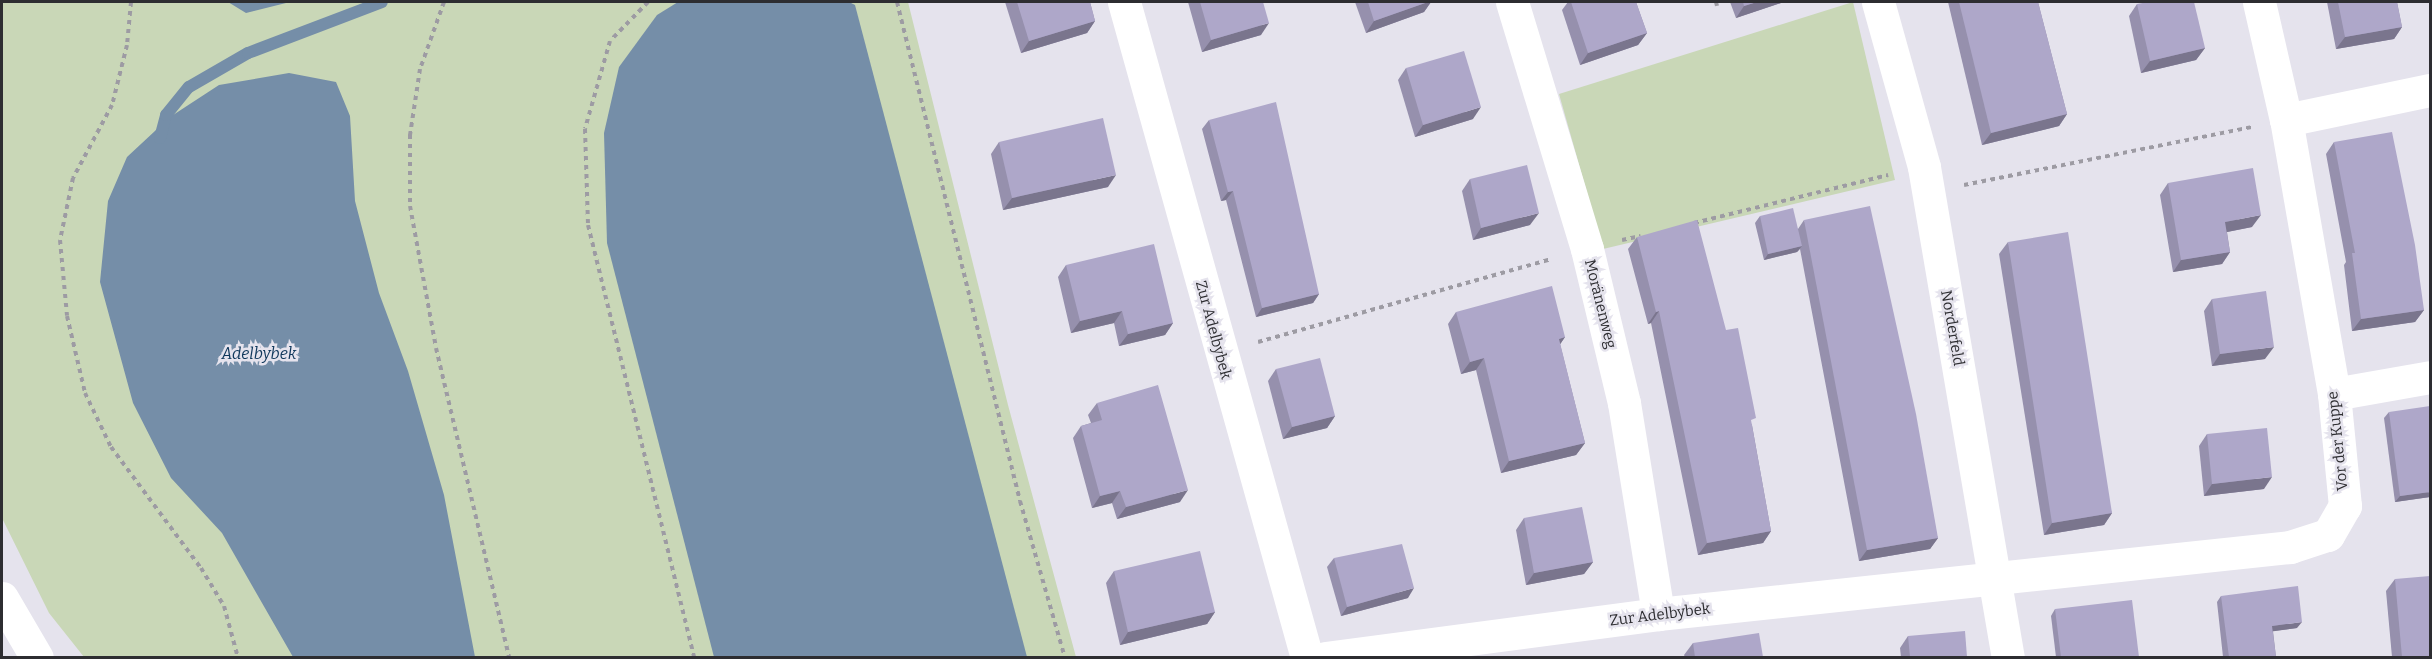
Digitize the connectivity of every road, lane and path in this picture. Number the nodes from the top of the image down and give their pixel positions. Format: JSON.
{"nodes":[{"id":1,"x":131,"y":2,"type":"edge"},
{"id":2,"x":444,"y":2,"type":"edge"},
{"id":3,"x":648,"y":2,"type":"edge"},
{"id":4,"x":897,"y":2,"type":"edge"},
{"id":5,"x":1124,"y":2,"type":"edge"},
{"id":6,"x":1512,"y":2,"type":"edge"},
{"id":7,"x":1878,"y":2,"type":"edge"},
{"id":8,"x":2259,"y":2,"type":"edge"},
{"id":9,"x":2430,"y":90,"type":"edge"},
{"id":10,"x":2286,"y":120,"type":"junction"},
{"id":11,"x":1926,"y":179,"type":"junction"},
{"id":12,"x":1692,"y":223,"type":"edge"},
{"id":13,"x":1645,"y":235,"type":"edge"},
{"id":14,"x":1587,"y":249,"type":"junction"},
{"id":15,"x":1219,"y":353,"type":"junction"},
{"id":16,"x":2430,"y":377,"type":"edge"},
{"id":17,"x":2334,"y":394,"type":"junction"},
{"id":18,"x":1996,"y":579,"type":"junction"},
{"id":19,"x":2,"y":598,"type":"edge"},
{"id":20,"x":1658,"y":614,"type":"junction"},
{"id":21,"x":37,"y":657,"type":"edge"},
{"id":22,"x":238,"y":657,"type":"edge"},
{"id":23,"x":509,"y":657,"type":"edge"},
{"id":24,"x":694,"y":657,"type":"edge"},
{"id":25,"x":1065,"y":657,"type":"edge"},
{"id":26,"x":1306,"y":657,"type":"edge"},
{"id":27,"x":1325,"y":657,"type":"edge"},
{"id":28,"x":2008,"y":657,"type":"edge"}],
"edges":[{"from":1,"to":22,"type":"path"},
{"from":2,"to":23,"type":"path"},
{"from":3,"to":24,"type":"path"},
{"from":4,"to":25,"type":"path"},
{"from":5,"to":15,"type":"street","name":"Zur Adelbybek"},
{"from":6,"to":14,"type":"street","name":"Moränenweg"},
{"from":7,"to":11,"type":"street","name":"Norderfeld"},
{"from":8,"to":10,"type":"street","name":"Vor der Kuppe"},
{"from":9,"to":10,"type":"street"},
{"from":10,"to":11,"type":"path"},
{"from":10,"to":17,"type":"street","name":"Vor der Kuppe"},
{"from":11,"to":12,"type":"path"},
{"from":11,"to":18,"type":"street","name":"Norderfeld"},
{"from":13,"to":14,"type":"path"},
{"from":14,"to":15,"type":"path"},
{"from":14,"to":20,"type":"street","name":"Moränenweg"},
{"from":15,"to":26,"type":"street","name":"Zur Adelbybek"},
{"from":16,"to":17,"type":"street"},
{"from":17,"to":18,"type":"street","name":"Vor der Kuppe"},
{"from":18,"to":20,"type":"street","name":"Zur Adelbybek"},
{"from":18,"to":28,"type":"street","name":"Norderfeld"},
{"from":19,"to":21,"type":"street"},
{"from":20,"to":27,"type":"street","name":"Zur Adelbybek"}]}
